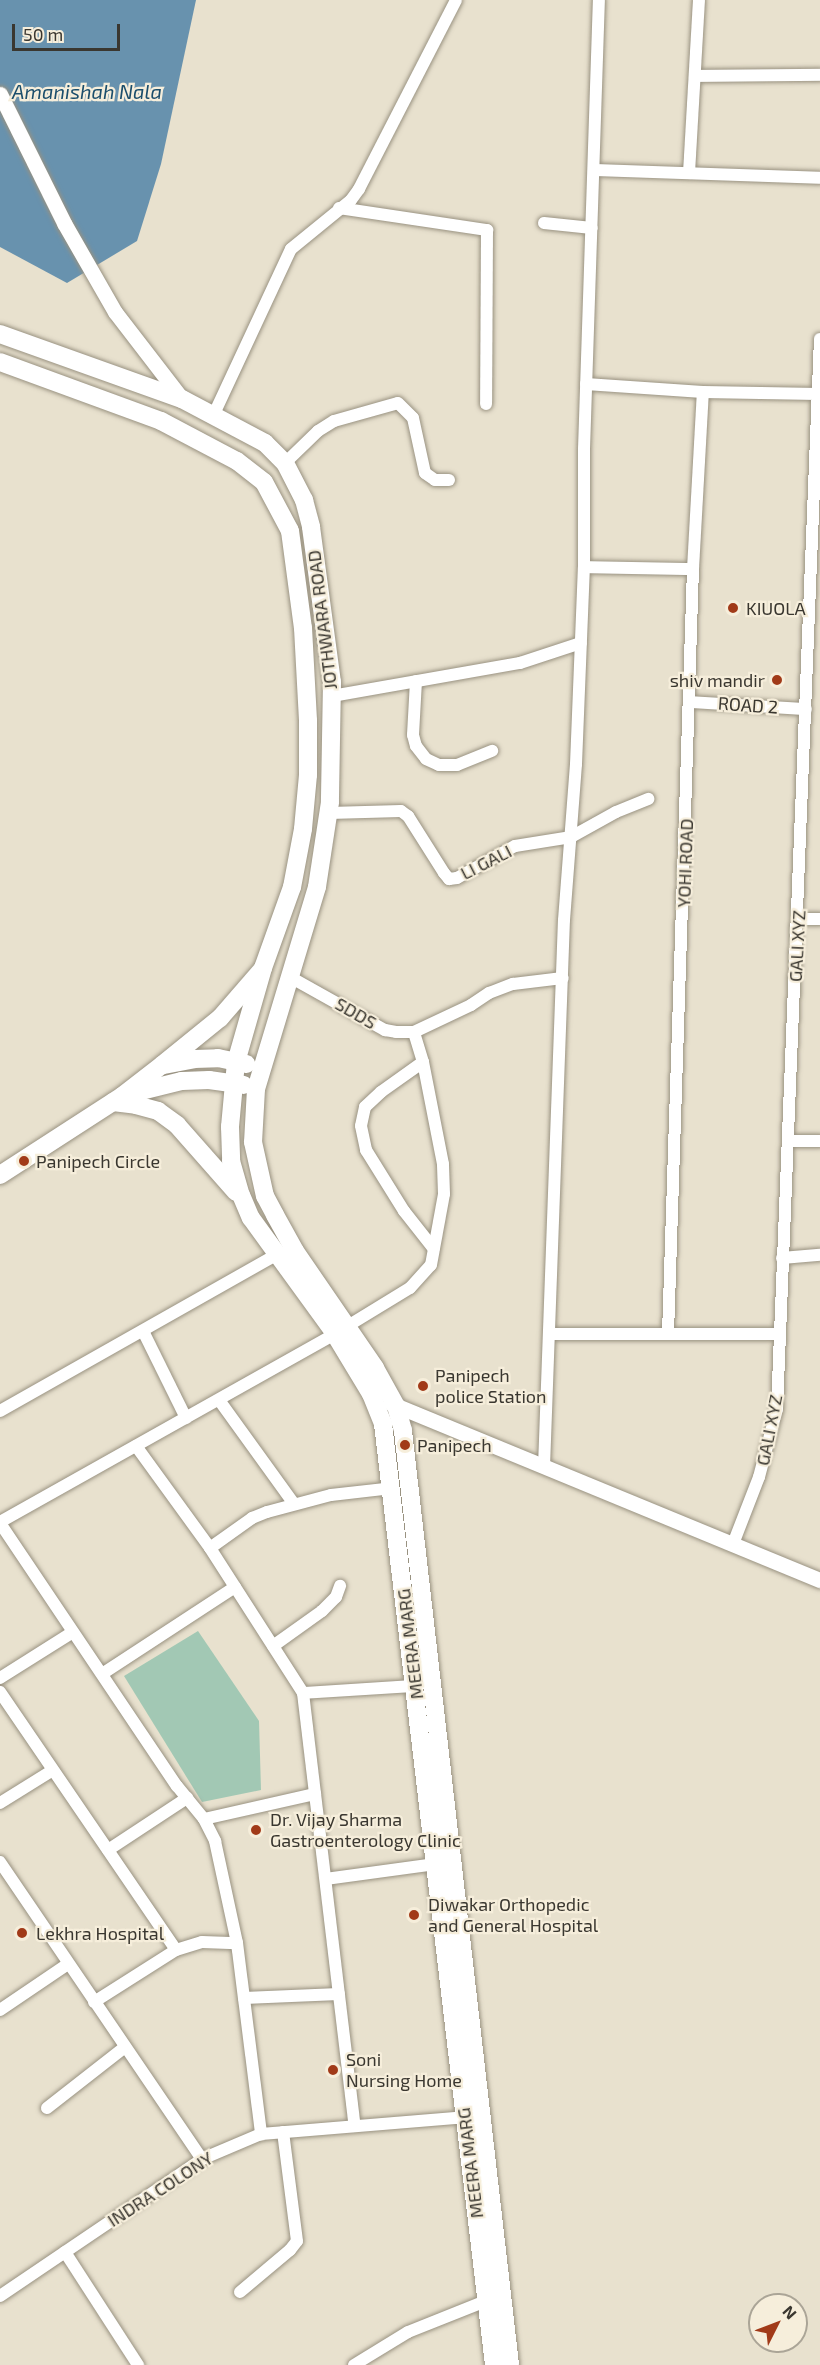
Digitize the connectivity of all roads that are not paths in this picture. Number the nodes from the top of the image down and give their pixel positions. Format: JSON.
{"nodes":[{"id":1,"x":456,"y":0,"type":"edge"},
{"id":2,"x":599,"y":0,"type":"edge"},
{"id":3,"x":699,"y":0,"type":"edge"},
{"id":4,"x":820,"y":75,"type":"edge"},
{"id":5,"x":694,"y":76,"type":"junction"},
{"id":6,"x":0,"y":94,"type":"edge"},
{"id":7,"x":594,"y":170,"type":"junction"},
{"id":8,"x":689,"y":173,"type":"junction"},
{"id":9,"x":820,"y":178,"type":"edge"},
{"id":10,"x":339,"y":208,"type":"junction"},
{"id":11,"x":544,"y":223,"type":"dead end"},
{"id":12,"x":592,"y":228,"type":"junction"},
{"id":13,"x":0,"y":334,"type":"edge"},
{"id":14,"x":820,"y":339,"type":"edge"},
{"id":15,"x":0,"y":362,"type":"edge"},
{"id":16,"x":586,"y":384,"type":"junction"},
{"id":17,"x":703,"y":392,"type":"junction"},
{"id":18,"x":818,"y":394,"type":"junction"},
{"id":19,"x":182,"y":399,"type":"junction"},
{"id":20,"x":486,"y":404,"type":"dead end"},
{"id":21,"x":214,"y":414,"type":"junction"},
{"id":22,"x":285,"y":463,"type":"junction"},
{"id":23,"x":448,"y":480,"type":"dead end"},
{"id":24,"x":584,"y":567,"type":"junction"},
{"id":25,"x":693,"y":568,"type":"junction"},
{"id":26,"x":815,"y":601,"type":"edge"},
{"id":27,"x":581,"y":643,"type":"junction"},
{"id":28,"x":416,"y":681,"type":"junction"},
{"id":29,"x":332,"y":696,"type":"junction"},
{"id":30,"x":690,"y":702,"type":"junction"},
{"id":31,"x":806,"y":709,"type":"junction"},
{"id":32,"x":492,"y":751,"type":"dead end"},
{"id":33,"x":648,"y":799,"type":"dead end"},
{"id":34,"x":329,"y":813,"type":"junction"},
{"id":35,"x":571,"y":837,"type":"junction"},
{"id":36,"x":798,"y":919,"type":"junction"},
{"id":37,"x":820,"y":919,"type":"edge"},
{"id":38,"x":263,"y":968,"type":"junction"},
{"id":39,"x":290,"y":977,"type":"junction"},
{"id":40,"x":563,"y":978,"type":"junction"},
{"id":41,"x":414,"y":1032,"type":"junction"},
{"id":42,"x":236,"y":1062,"type":"junction"},
{"id":43,"x":423,"y":1062,"type":"junction"},
{"id":44,"x":162,"y":1065,"type":"junction"},
{"id":45,"x":262,"y":1067,"type":"junction"},
{"id":46,"x":233,"y":1082,"type":"junction"},
{"id":47,"x":256,"y":1089,"type":"junction"},
{"id":48,"x":117,"y":1099,"type":"junction"},
{"id":49,"x":788,"y":1141,"type":"junction"},
{"id":50,"x":820,"y":1141,"type":"edge"},
{"id":51,"x":0,"y":1174,"type":"edge"},
{"id":52,"x":247,"y":1209,"type":"junction"},
{"id":53,"x":434,"y":1249,"type":"junction"},
{"id":54,"x":278,"y":1254,"type":"junction"},
{"id":55,"x":820,"y":1255,"type":"edge"},
{"id":56,"x":782,"y":1258,"type":"junction"},
{"id":57,"x":341,"y":1330,"type":"junction"},
{"id":58,"x":143,"y":1331,"type":"junction"},
{"id":59,"x":549,"y":1334,"type":"junction"},
{"id":60,"x":668,"y":1334,"type":"junction"},
{"id":61,"x":779,"y":1334,"type":"junction"},
{"id":62,"x":371,"y":1394,"type":"junction"},
{"id":63,"x":219,"y":1400,"type":"junction"},
{"id":64,"x":396,"y":1406,"type":"junction"},
{"id":65,"x":0,"y":1411,"type":"edge"},
{"id":66,"x":186,"y":1418,"type":"junction"},
{"id":67,"x":136,"y":1446,"type":"junction"},
{"id":68,"x":544,"y":1467,"type":"junction"},
{"id":69,"x":392,"y":1488,"type":"junction"},
{"id":70,"x":294,"y":1504,"type":"junction"},
{"id":71,"x":0,"y":1523,"type":"edge"},
{"id":72,"x":733,"y":1544,"type":"junction"},
{"id":73,"x":210,"y":1548,"type":"junction"},
{"id":74,"x":818,"y":1576,"type":"edge"},
{"id":75,"x":340,"y":1586,"type":"dead end"},
{"id":76,"x":235,"y":1587,"type":"junction"},
{"id":77,"x":73,"y":1632,"type":"junction"},
{"id":78,"x":273,"y":1646,"type":"junction"},
{"id":79,"x":102,"y":1674,"type":"junction"},
{"id":80,"x":0,"y":1678,"type":"edge"},
{"id":81,"x":415,"y":1686,"type":"junction"},
{"id":82,"x":0,"y":1692,"type":"edge"},
{"id":83,"x":303,"y":1693,"type":"junction"},
{"id":84,"x":53,"y":1770,"type":"junction"},
{"id":85,"x":315,"y":1794,"type":"junction"},
{"id":86,"x":187,"y":1798,"type":"junction"},
{"id":87,"x":0,"y":1803,"type":"edge"},
{"id":88,"x":204,"y":1819,"type":"junction"},
{"id":89,"x":108,"y":1850,"type":"junction"},
{"id":90,"x":0,"y":1862,"type":"edge"},
{"id":91,"x":435,"y":1864,"type":"junction"},
{"id":92,"x":326,"y":1879,"type":"junction"},
{"id":93,"x":237,"y":1943,"type":"junction"},
{"id":94,"x":176,"y":1950,"type":"junction"},
{"id":95,"x":68,"y":1964,"type":"junction"},
{"id":96,"x":339,"y":1994,"type":"junction"},
{"id":97,"x":244,"y":1998,"type":"junction"},
{"id":98,"x":94,"y":2002,"type":"junction"},
{"id":99,"x":0,"y":2010,"type":"edge"},
{"id":100,"x":125,"y":2047,"type":"junction"},
{"id":101,"x":47,"y":2108,"type":"dead end"},
{"id":102,"x":472,"y":2117,"type":"junction"},
{"id":103,"x":355,"y":2126,"type":"junction"},
{"id":104,"x":284,"y":2132,"type":"junction"},
{"id":105,"x":261,"y":2134,"type":"junction"},
{"id":106,"x":202,"y":2159,"type":"junction"},
{"id":107,"x":65,"y":2252,"type":"junction"},
{"id":108,"x":240,"y":2292,"type":"dead end"},
{"id":109,"x":0,"y":2296,"type":"edge"},
{"id":110,"x":486,"y":2301,"type":"junction"},
{"id":111,"x":138,"y":2365,"type":"edge"},
{"id":112,"x":354,"y":2365,"type":"edge"},
{"id":113,"x":494,"y":2365,"type":"edge"},
{"id":114,"x":510,"y":2365,"type":"edge"}],
"edges":[{"from":1,"to":10,"type":"street"},
{"from":2,"to":7,"type":"street"},
{"from":3,"to":5,"type":"street"},
{"from":4,"to":5,"type":"street"},
{"from":5,"to":8,"type":"street"},
{"from":6,"to":19,"type":"street"},
{"from":7,"to":8,"type":"street"},
{"from":7,"to":12,"type":"street"},
{"from":8,"to":9,"type":"street"},
{"from":10,"to":20,"type":"street"},
{"from":10,"to":21,"type":"street"},
{"from":11,"to":12,"type":"street"},
{"from":12,"to":16,"type":"street"},
{"from":13,"to":19,"type":"main road","name":"JOTHWARA ROAD"},
{"from":14,"to":18,"type":"street","name":"GALI XYZ"},
{"from":15,"to":38,"type":"main road","name":"JOTHWARA ROAD"},
{"from":16,"to":17,"type":"street"},
{"from":16,"to":24,"type":"street"},
{"from":17,"to":18,"type":"street"},
{"from":17,"to":25,"type":"street","name":"YOHI ROAD"},
{"from":18,"to":26,"type":"street","name":"GALI XYZ"},
{"from":19,"to":21,"type":"main road","name":"JOTHWARA ROAD"},
{"from":21,"to":22,"type":"main road","name":"JOTHWARA ROAD"},
{"from":22,"to":23,"type":"street"},
{"from":22,"to":29,"type":"main road","name":"JOTHWARA ROAD"},
{"from":24,"to":25,"type":"street"},
{"from":24,"to":27,"type":"street"},
{"from":25,"to":30,"type":"street","name":"YOHI ROAD"},
{"from":26,"to":31,"type":"street","name":"GALI XYZ"},
{"from":27,"to":28,"type":"street"},
{"from":27,"to":35,"type":"street"},
{"from":28,"to":29,"type":"street"},
{"from":28,"to":32,"type":"street"},
{"from":29,"to":34,"type":"main road","name":"JOTHWARA ROAD"},
{"from":30,"to":31,"type":"street","name":"ROAD 2"},
{"from":30,"to":60,"type":"street","name":"YOHI ROAD"},
{"from":31,"to":36,"type":"street","name":"GALI XYZ"},
{"from":33,"to":35,"type":"street"},
{"from":34,"to":35,"type":"street","name":"LI GALI"},
{"from":34,"to":39,"type":"main road","name":"JOTHWARA ROAD"},
{"from":35,"to":40,"type":"street"},
{"from":36,"to":37,"type":"street"},
{"from":36,"to":49,"type":"street","name":"GALI XYZ"},
{"from":38,"to":42,"type":"main road","name":"MEERA MARG"},
{"from":38,"to":44,"type":"main road"},
{"from":39,"to":41,"type":"street","name":"SDDS"},
{"from":39,"to":45,"type":"main road","name":"JOTHWARA ROAD"},
{"from":40,"to":41,"type":"street"},
{"from":40,"to":59,"type":"street"},
{"from":41,"to":43,"type":"street"},
{"from":42,"to":44,"type":"main road"},
{"from":42,"to":45,"type":"main road"},
{"from":42,"to":46,"type":"main road","name":"MEERA MARG"},
{"from":43,"to":53,"type":"street"},
{"from":43,"to":53,"type":"street"},
{"from":44,"to":48,"type":"main road"},
{"from":45,"to":47,"type":"main road","name":"JOTHWARA ROAD"},
{"from":46,"to":47,"type":"main road"},
{"from":46,"to":48,"type":"main road"},
{"from":46,"to":52,"type":"main road","name":"MEERA MARG"},
{"from":47,"to":57,"type":"main road","name":"MEERA MARG"},
{"from":48,"to":51,"type":"main road"},
{"from":48,"to":52,"type":"main road"},
{"from":49,"to":50,"type":"street"},
{"from":49,"to":56,"type":"street","name":"GALI XYZ"},
{"from":52,"to":54,"type":"main road","name":"MEERA MARG"},
{"from":53,"to":57,"type":"street"},
{"from":54,"to":57,"type":"main road","name":"MEERA MARG"},
{"from":54,"to":58,"type":"street"},
{"from":55,"to":56,"type":"street"},
{"from":56,"to":61,"type":"street","name":"GALI XYZ"},
{"from":57,"to":62,"type":"main road","name":"MEERA MARG"},
{"from":57,"to":63,"type":"street"},
{"from":57,"to":64,"type":"main road","name":"MEERA MARG"},
{"from":58,"to":65,"type":"street"},
{"from":58,"to":66,"type":"street"},
{"from":59,"to":60,"type":"street"},
{"from":59,"to":68,"type":"street"},
{"from":60,"to":61,"type":"street"},
{"from":61,"to":72,"type":"street","name":"GALI XYZ"},
{"from":62,"to":64,"type":"street"},
{"from":62,"to":69,"type":"main road","name":"MEERA MARG"},
{"from":63,"to":66,"type":"street"},
{"from":63,"to":70,"type":"street"},
{"from":64,"to":68,"type":"street"},
{"from":64,"to":102,"type":"main road","name":"MEERA MARG"},
{"from":66,"to":67,"type":"street"},
{"from":67,"to":71,"type":"street"},
{"from":67,"to":73,"type":"street"},
{"from":68,"to":72,"type":"street"},
{"from":69,"to":70,"type":"street"},
{"from":69,"to":81,"type":"main road","name":"MEERA MARG"},
{"from":70,"to":73,"type":"street"},
{"from":71,"to":77,"type":"street"},
{"from":72,"to":74,"type":"street"},
{"from":73,"to":76,"type":"street"},
{"from":75,"to":78,"type":"street"},
{"from":76,"to":78,"type":"street"},
{"from":76,"to":79,"type":"street"},
{"from":77,"to":79,"type":"street"},
{"from":77,"to":80,"type":"street"},
{"from":78,"to":83,"type":"street"},
{"from":79,"to":86,"type":"street"},
{"from":81,"to":83,"type":"street"},
{"from":81,"to":91,"type":"main road","name":"MEERA MARG"},
{"from":82,"to":84,"type":"street"},
{"from":83,"to":85,"type":"street"},
{"from":84,"to":87,"type":"street"},
{"from":84,"to":89,"type":"street"},
{"from":85,"to":88,"type":"street"},
{"from":85,"to":92,"type":"street"},
{"from":86,"to":88,"type":"street"},
{"from":86,"to":89,"type":"street"},
{"from":88,"to":93,"type":"street"},
{"from":89,"to":94,"type":"street"},
{"from":90,"to":95,"type":"street"},
{"from":91,"to":92,"type":"street"},
{"from":91,"to":102,"type":"main road","name":"MEERA MARG"},
{"from":92,"to":96,"type":"street"},
{"from":93,"to":94,"type":"street"},
{"from":93,"to":97,"type":"street"},
{"from":94,"to":98,"type":"street"},
{"from":95,"to":98,"type":"street"},
{"from":95,"to":99,"type":"street"},
{"from":96,"to":97,"type":"street"},
{"from":96,"to":103,"type":"street"},
{"from":97,"to":105,"type":"street"},
{"from":98,"to":100,"type":"street"},
{"from":100,"to":101,"type":"street"},
{"from":100,"to":106,"type":"street"},
{"from":102,"to":103,"type":"street","name":"INDRA COLONY"},
{"from":102,"to":110,"type":"main road","name":"MEERA MARG"},
{"from":102,"to":114,"type":"main road","name":"MEERA MARG"},
{"from":103,"to":104,"type":"street","name":"INDRA COLONY"},
{"from":104,"to":105,"type":"street","name":"INDRA COLONY"},
{"from":104,"to":108,"type":"street"},
{"from":105,"to":106,"type":"street","name":"INDRA COLONY"},
{"from":106,"to":107,"type":"street","name":"INDRA COLONY"},
{"from":107,"to":109,"type":"street","name":"INDRA COLONY"},
{"from":107,"to":111,"type":"street"},
{"from":110,"to":112,"type":"street"},
{"from":110,"to":113,"type":"main road","name":"MEERA MARG"}]}
